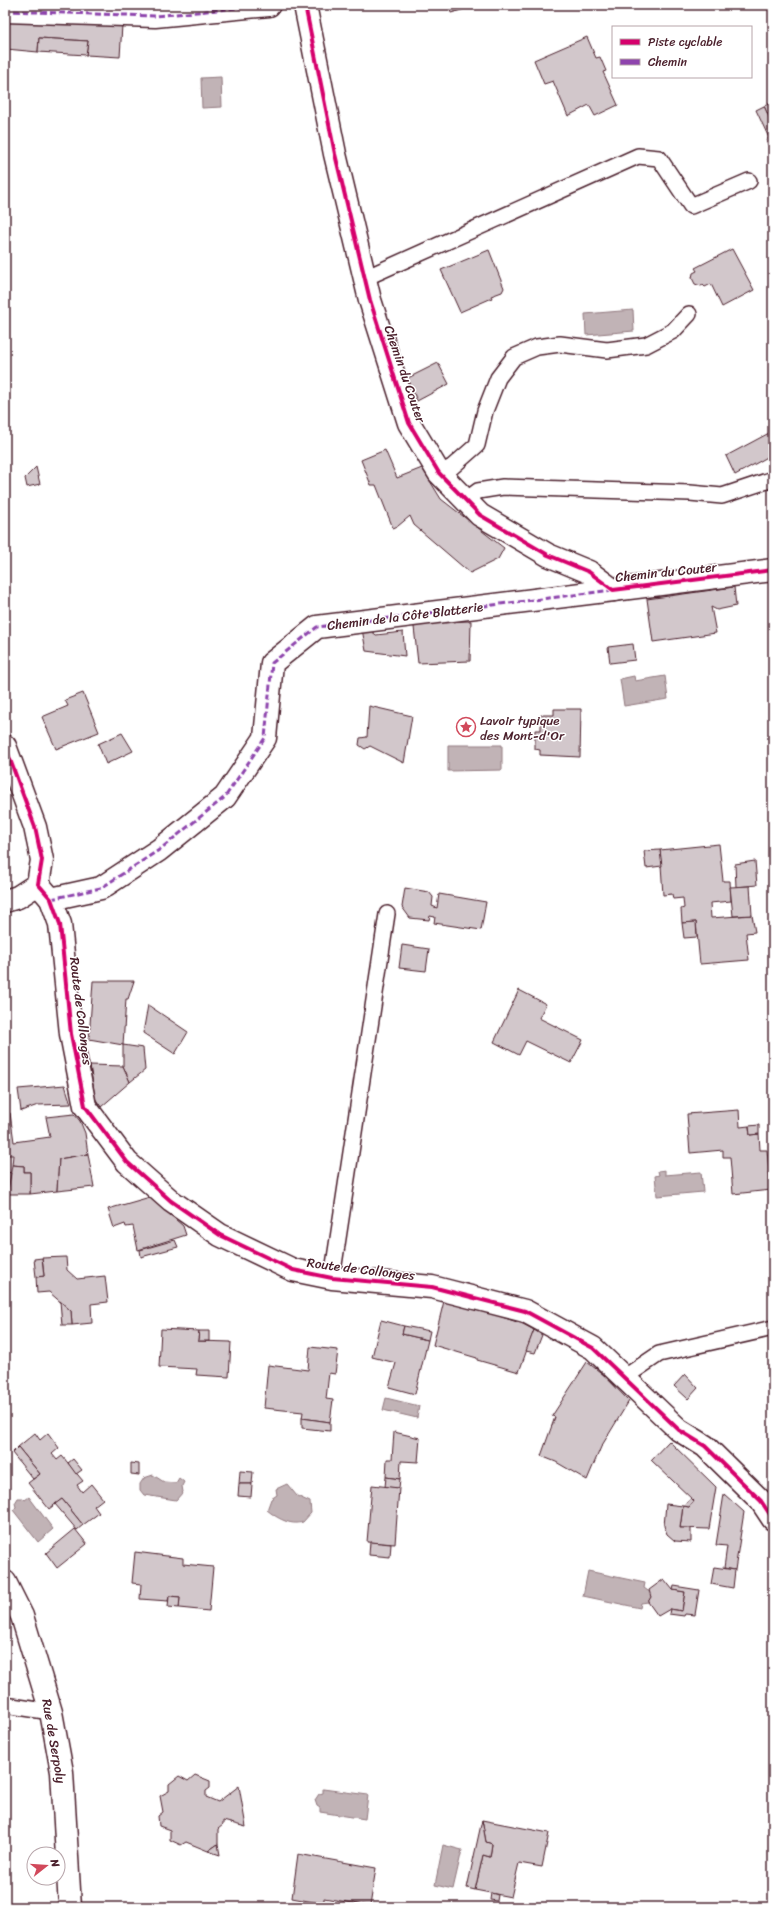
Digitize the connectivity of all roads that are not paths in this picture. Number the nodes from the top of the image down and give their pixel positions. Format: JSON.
{"nodes":[{"id":1,"x":269,"y":5,"type":"edge"},
{"id":2,"x":305,"y":5,"type":"edge"},
{"id":3,"x":5,"y":11,"type":"edge"},
{"id":4,"x":749,"y":181,"type":"dead end"},
{"id":5,"x":365,"y":278,"type":"junction"},
{"id":6,"x":689,"y":314,"type":"dead end"},
{"id":7,"x":439,"y":472,"type":"junction"},
{"id":8,"x":773,"y":479,"type":"edge"},
{"id":9,"x":466,"y":500,"type":"junction"},
{"id":10,"x":773,"y":570,"type":"edge"},
{"id":11,"x":613,"y":590,"type":"junction"},
{"id":12,"x":5,"y":746,"type":"edge"},
{"id":13,"x":45,"y":892,"type":"junction"},
{"id":14,"x":5,"y":901,"type":"edge"},
{"id":15,"x":387,"y":914,"type":"dead end"},
{"id":16,"x":332,"y":1278,"type":"junction"},
{"id":17,"x":773,"y":1328,"type":"edge"},
{"id":18,"x":625,"y":1377,"type":"junction"},
{"id":19,"x":773,"y":1519,"type":"edge"},
{"id":20,"x":5,"y":1582,"type":"edge"},
{"id":21,"x":5,"y":1705,"type":"edge"},
{"id":22,"x":51,"y":1712,"type":"junction"},
{"id":23,"x":70,"y":1907,"type":"edge"}],
"edges":[{"from":1,"to":3,"type":"street"},
{"from":2,"to":5,"type":"street","name":"Chemin du Couter"},
{"from":4,"to":5,"type":"lane"},
{"from":5,"to":7,"type":"street","name":"Chemin du Couter"},
{"from":6,"to":7,"type":"lane"},
{"from":7,"to":9,"type":"street","name":"Chemin du Couter"},
{"from":8,"to":9,"type":"lane"},
{"from":9,"to":11,"type":"street","name":"Chemin du Couter"},
{"from":10,"to":11,"type":"street","name":"Chemin du Couter"},
{"from":11,"to":13,"type":"street","name":"Chemin de la Côte Blatterie"},
{"from":12,"to":13,"type":"street","name":"Route de Collonges"},
{"from":13,"to":14,"type":"street"},
{"from":13,"to":16,"type":"street","name":"Route de Collonges"},
{"from":15,"to":16,"type":"lane"},
{"from":16,"to":18,"type":"street","name":"Route de Collonges"},
{"from":17,"to":18,"type":"lane"},
{"from":18,"to":19,"type":"street","name":"Route de Collonges"},
{"from":20,"to":22,"type":"street","name":"Rue de Serpoly"},
{"from":21,"to":22,"type":"lane"},
{"from":22,"to":23,"type":"street","name":"Rue de Serpoly"}]}
